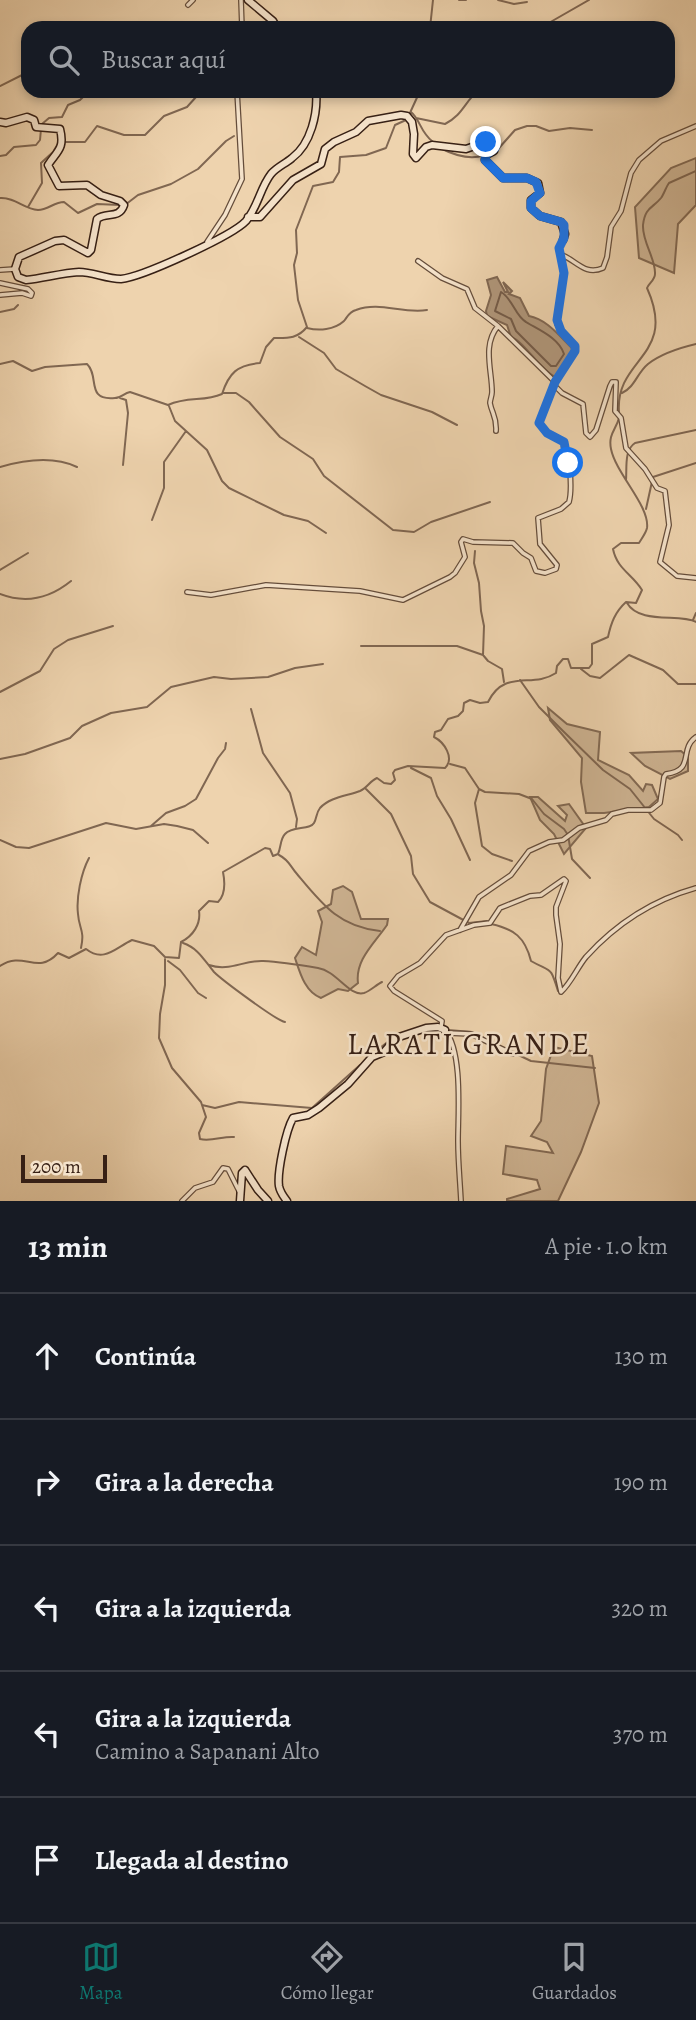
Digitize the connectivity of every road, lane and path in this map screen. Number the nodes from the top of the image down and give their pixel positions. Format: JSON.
{"nodes":[{"id":1,"x":193,"y":0,"type":"edge"},
{"id":2,"x":241,"y":0,"type":"edge"},
{"id":3,"x":248,"y":0,"type":"edge"},
{"id":4,"x":188,"y":5,"type":"dead end"},
{"id":5,"x":242,"y":21,"type":"edge"},
{"id":6,"x":273,"y":21,"type":"edge"},
{"id":7,"x":237,"y":98,"type":"edge"},
{"id":8,"x":316,"y":98,"type":"edge"},
{"id":9,"x":0,"y":122,"type":"edge"},
{"id":10,"x":696,"y":126,"type":"edge"},
{"id":11,"x":248,"y":217,"type":"junction"},
{"id":12,"x":563,"y":240,"type":"joint"},
{"id":13,"x":206,"y":244,"type":"junction"},
{"id":14,"x":562,"y":256,"type":"junction"},
{"id":15,"x":418,"y":261,"type":"dead end"},
{"id":16,"x":15,"y":269,"type":"junction"},
{"id":17,"x":0,"y":270,"type":"edge"},
{"id":18,"x":0,"y":283,"type":"edge"},
{"id":19,"x":0,"y":295,"type":"edge"},
{"id":20,"x":498,"y":326,"type":"junction"},
{"id":21,"x":555,"y":383,"type":"junction"},
{"id":22,"x":496,"y":430,"type":"dead end"},
{"id":23,"x":696,"y":578,"type":"edge"},
{"id":24,"x":187,"y":592,"type":"dead end"},
{"id":25,"x":696,"y":737,"type":"edge"},
{"id":26,"x":696,"y":888,"type":"edge"},
{"id":27,"x":459,"y":931,"type":"junction"},
{"id":28,"x":444,"y":1030,"type":"junction"},
{"id":29,"x":513,"y":1054,"type":"dead end"},
{"id":30,"x":240,"y":1192,"type":"junction"},
{"id":31,"x":182,"y":1201,"type":"edge"},
{"id":32,"x":240,"y":1201,"type":"edge"},
{"id":33,"x":268,"y":1201,"type":"edge"},
{"id":34,"x":287,"y":1201,"type":"edge"},
{"id":35,"x":460,"y":1201,"type":"edge"}],
"edges":[{"from":1,"to":4,"type":"street"},
{"from":2,"to":5,"type":"street"},
{"from":3,"to":6,"type":"street"},
{"from":7,"to":13,"type":"street"},
{"from":8,"to":11,"type":"street"},
{"from":9,"to":16,"type":"street"},
{"from":10,"to":14,"type":"street"},
{"from":11,"to":12,"type":"street"},
{"from":11,"to":13,"type":"street"},
{"from":12,"to":14,"type":"street"},
{"from":13,"to":16,"type":"street"},
{"from":14,"to":21,"type":"street"},
{"from":15,"to":20,"type":"street"},
{"from":16,"to":17,"type":"street"},
{"from":18,"to":19,"type":"street"},
{"from":20,"to":21,"type":"street"},
{"from":20,"to":22,"type":"street"},
{"from":21,"to":23,"type":"street"},
{"from":21,"to":24,"type":"street"},
{"from":25,"to":27,"type":"street"},
{"from":26,"to":27,"type":"street"},
{"from":27,"to":28,"type":"street"},
{"from":28,"to":29,"type":"street"},
{"from":28,"to":34,"type":"street"},
{"from":28,"to":35,"type":"street"},
{"from":30,"to":31,"type":"street"},
{"from":30,"to":32,"type":"street"},
{"from":30,"to":33,"type":"street"}]}
